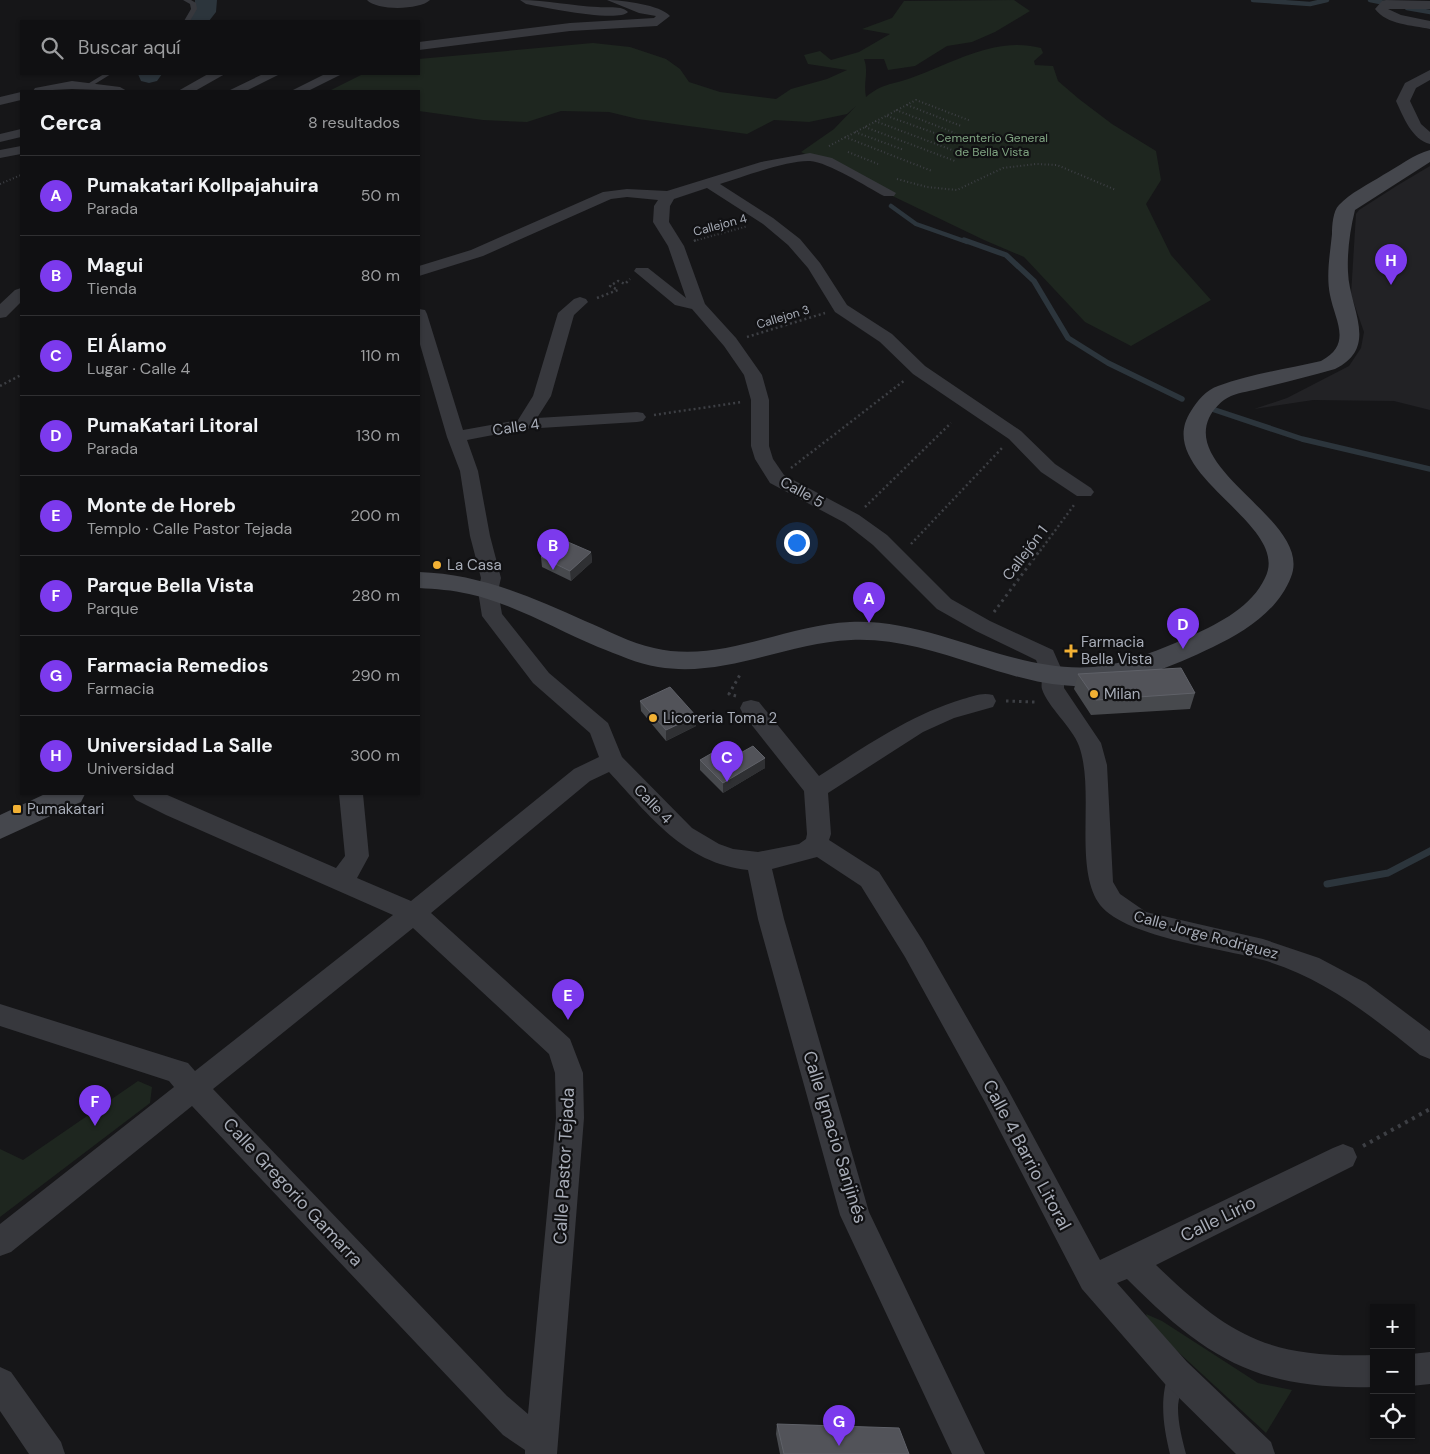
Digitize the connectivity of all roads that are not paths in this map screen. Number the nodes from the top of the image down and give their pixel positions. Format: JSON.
{"nodes":[{"id":1,"x":186,"y":0,"type":"edge"},
{"id":2,"x":373,"y":0,"type":"edge"},
{"id":3,"x":424,"y":0,"type":"edge"},
{"id":4,"x":526,"y":0,"type":"edge"},
{"id":5,"x":613,"y":0,"type":"edge"},
{"id":6,"x":1430,"y":5,"type":"edge"},
{"id":7,"x":643,"y":10,"type":"junction"},
{"id":8,"x":188,"y":20,"type":"edge"},
{"id":9,"x":1430,"y":25,"type":"edge"},
{"id":10,"x":420,"y":46,"type":"edge"},
{"id":11,"x":1430,"y":74,"type":"edge"},
{"id":12,"x":106,"y":75,"type":"edge"},
{"id":13,"x":216,"y":75,"type":"edge"},
{"id":14,"x":271,"y":75,"type":"edge"},
{"id":15,"x":333,"y":75,"type":"edge"},
{"id":16,"x":86,"y":88,"type":"edge"},
{"id":17,"x":44,"y":90,"type":"edge"},
{"id":18,"x":109,"y":90,"type":"edge"},
{"id":19,"x":187,"y":90,"type":"edge"},
{"id":20,"x":237,"y":90,"type":"edge"},
{"id":21,"x":300,"y":90,"type":"edge"},
{"id":22,"x":20,"y":96,"type":"edge"},
{"id":23,"x":0,"y":101,"type":"edge"},
{"id":24,"x":20,"y":133,"type":"edge"},
{"id":25,"x":0,"y":138,"type":"edge"},
{"id":26,"x":1430,"y":140,"type":"edge"},
{"id":27,"x":20,"y":150,"type":"edge"},
{"id":28,"x":0,"y":154,"type":"edge"},
{"id":29,"x":1430,"y":156,"type":"edge"},
{"id":30,"x":710,"y":184,"type":"junction"},
{"id":31,"x":888,"y":194,"type":"dead end"},
{"id":32,"x":668,"y":196,"type":"junction"},
{"id":33,"x":421,"y":269,"type":"edge"},
{"id":34,"x":642,"y":271,"type":"road end"},
{"id":35,"x":20,"y":295,"type":"edge"},
{"id":36,"x":580,"y":302,"type":"road end"},
{"id":37,"x":697,"y":305,"type":"junction"},
{"id":38,"x":0,"y":313,"type":"edge"},
{"id":39,"x":420,"y":317,"type":"edge"},
{"id":40,"x":636,"y":417,"type":"road end"},
{"id":41,"x":524,"y":424,"type":"junction"},
{"id":42,"x":456,"y":437,"type":"junction"},
{"id":43,"x":1084,"y":492,"type":"road end"},
{"id":44,"x":420,"y":580,"type":"edge"},
{"id":45,"x":488,"y":591,"type":"junction"},
{"id":46,"x":1053,"y":675,"type":"junction"},
{"id":47,"x":985,"y":701,"type":"road end"},
{"id":48,"x":751,"y":708,"type":"dead end"},
{"id":49,"x":612,"y":761,"type":"junction"},
{"id":50,"x":816,"y":789,"type":"junction"},
{"id":51,"x":70,"y":795,"type":"edge"},
{"id":52,"x":146,"y":795,"type":"edge"},
{"id":53,"x":351,"y":795,"type":"edge"},
{"id":54,"x":0,"y":828,"type":"edge"},
{"id":55,"x":816,"y":844,"type":"junction"},
{"id":56,"x":758,"y":862,"type":"junction"},
{"id":57,"x":340,"y":880,"type":"junction"},
{"id":58,"x":414,"y":913,"type":"junction"},
{"id":59,"x":0,"y":1015,"type":"edge"},
{"id":60,"x":1430,"y":1047,"type":"edge"},
{"id":61,"x":195,"y":1087,"type":"junction"},
{"id":62,"x":1343,"y":1158,"type":"road end"},
{"id":63,"x":0,"y":1242,"type":"edge"},
{"id":64,"x":1131,"y":1262,"type":"junction"},
{"id":65,"x":1092,"y":1278,"type":"junction"},
{"id":66,"x":1430,"y":1368,"type":"edge"},
{"id":67,"x":1415,"y":1370,"type":"edge"},
{"id":68,"x":1370,"y":1371,"type":"edge"},
{"id":69,"x":1176,"y":1373,"type":"junction"},
{"id":70,"x":0,"y":1383,"type":"edge"},
{"id":71,"x":541,"y":1448,"type":"edge"},
{"id":72,"x":49,"y":1454,"type":"edge"},
{"id":73,"x":969,"y":1454,"type":"edge"},
{"id":74,"x":1178,"y":1454,"type":"edge"},
{"id":75,"x":1259,"y":1454,"type":"edge"}],
"edges":[{"from":1,"to":8,"type":"lane"},
{"from":2,"to":3,"type":"street"},
{"from":4,"to":7,"type":"street"},
{"from":5,"to":7,"type":"street"},
{"from":6,"to":9,"type":"street"},
{"from":7,"to":10,"type":"street"},
{"from":11,"to":26,"type":"street"},
{"from":12,"to":16,"type":"lane"},
{"from":13,"to":19,"type":"street"},
{"from":14,"to":20,"type":"street"},
{"from":15,"to":21,"type":"street"},
{"from":16,"to":17,"type":"street"},
{"from":16,"to":18,"type":"street"},
{"from":22,"to":23,"type":"street"},
{"from":24,"to":25,"type":"street"},
{"from":27,"to":28,"type":"street"},
{"from":29,"to":46,"type":"main road"},
{"from":30,"to":31,"type":"street"},
{"from":30,"to":32,"type":"street"},
{"from":30,"to":43,"type":"street"},
{"from":32,"to":33,"type":"street"},
{"from":32,"to":37,"type":"street","name":"Calle 5"},
{"from":34,"to":37,"type":"street"},
{"from":35,"to":38,"type":"street"},
{"from":36,"to":41,"type":"street"},
{"from":37,"to":46,"type":"street","name":"Calle 5"},
{"from":39,"to":42,"type":"street","name":"Calle 4"},
{"from":40,"to":41,"type":"street","name":"Calle 4"},
{"from":41,"to":42,"type":"street","name":"Calle 4"},
{"from":42,"to":45,"type":"street","name":"Calle 4"},
{"from":44,"to":45,"type":"main road"},
{"from":45,"to":46,"type":"main road"},
{"from":45,"to":49,"type":"street","name":"Calle 4"},
{"from":46,"to":60,"type":"street","name":"Calle Jorge Rodriguez"},
{"from":47,"to":50,"type":"street"},
{"from":48,"to":50,"type":"street"},
{"from":49,"to":56,"type":"street","name":"Calle 4"},
{"from":49,"to":58,"type":"street"},
{"from":50,"to":55,"type":"street"},
{"from":51,"to":54,"type":"main road"},
{"from":52,"to":57,"type":"street","name":"Calle Pastor Tejada"},
{"from":53,"to":57,"type":"street"},
{"from":55,"to":56,"type":"street","name":"Calle 4"},
{"from":55,"to":65,"type":"street","name":"Calle 4 Barrio Litoral"},
{"from":56,"to":73,"type":"street","name":"Calle Ignacio Sanjinés"},
{"from":57,"to":58,"type":"street","name":"Calle Pastor Tejada"},
{"from":58,"to":61,"type":"street"},
{"from":58,"to":71,"type":"street","name":"Calle Pastor Tejada"},
{"from":59,"to":61,"type":"street","name":"Calle Gregorio Gamarra"},
{"from":61,"to":63,"type":"street"},
{"from":61,"to":71,"type":"street","name":"Calle Gregorio Gamarra"},
{"from":62,"to":64,"type":"street","name":"Calle Lirio"},
{"from":64,"to":65,"type":"street","name":"Calle Lirio"},
{"from":64,"to":68,"type":"street"},
{"from":65,"to":69,"type":"street","name":"Calle 4 Barrio Litoral"},
{"from":66,"to":67,"type":"street"},
{"from":69,"to":74,"type":"lane"},
{"from":69,"to":75,"type":"street","name":"Calle 4 Barrio Litoral"},
{"from":70,"to":72,"type":"street"}]}
